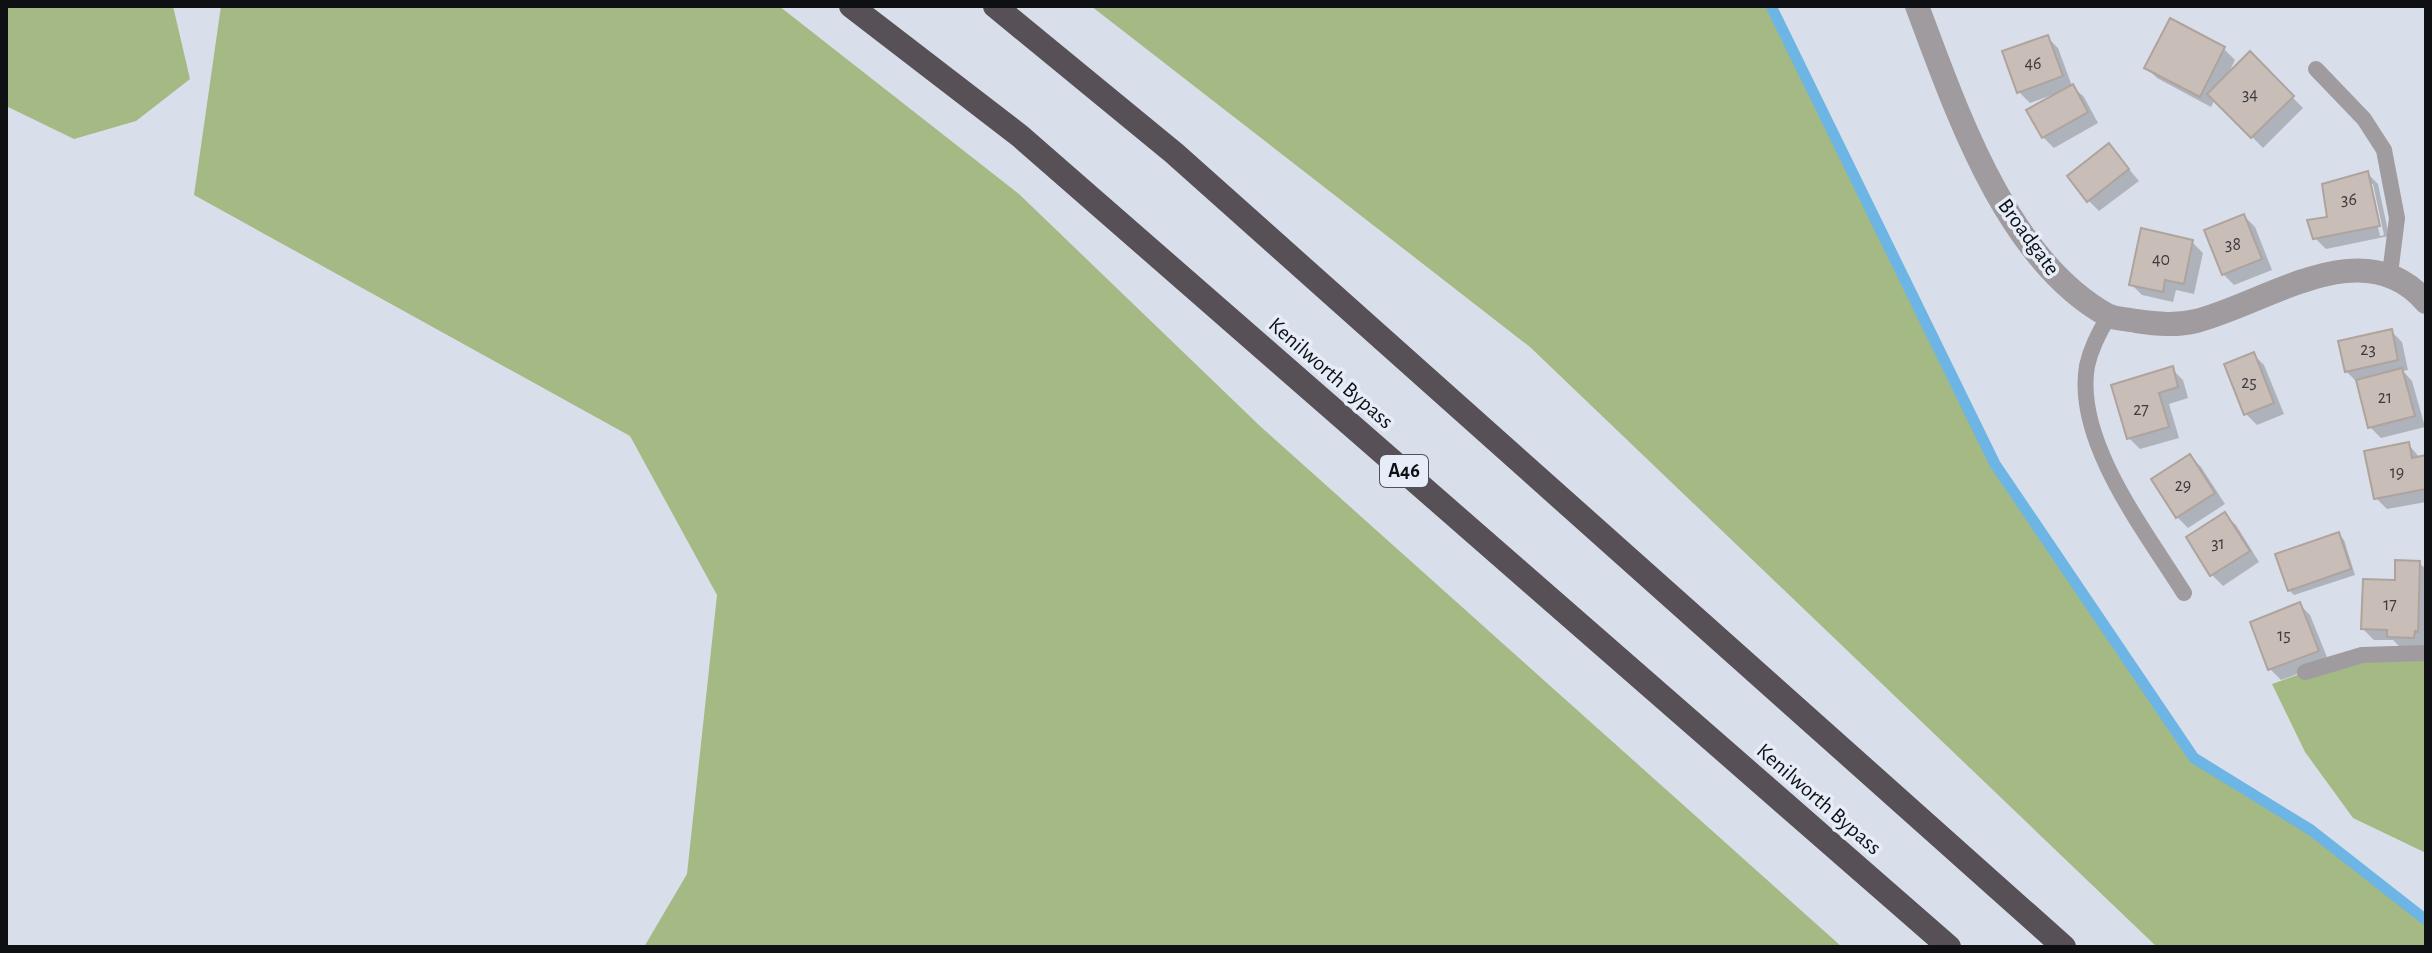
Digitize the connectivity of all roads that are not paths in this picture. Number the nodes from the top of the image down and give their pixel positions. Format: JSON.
{"nodes":[{"id":1,"x":851,"y":6,"type":"edge"},
{"id":2,"x":995,"y":6,"type":"edge"},
{"id":3,"x":1917,"y":6,"type":"edge"},
{"id":4,"x":2316,"y":69,"type":"dead end"},
{"id":5,"x":2390,"y":274,"type":"junction"},
{"id":6,"x":2426,"y":302,"type":"edge"},
{"id":7,"x":2109,"y":316,"type":"junction"},
{"id":8,"x":2184,"y":593,"type":"dead end"},
{"id":9,"x":2426,"y":653,"type":"edge"},
{"id":10,"x":2305,"y":672,"type":"dead end"},
{"id":11,"x":1949,"y":947,"type":"edge"},
{"id":12,"x":2064,"y":947,"type":"edge"}],
"edges":[{"from":1,"to":11,"type":"highway","name":"Kenilworth Bypass","number":"A46"},
{"from":2,"to":12,"type":"highway"},
{"from":3,"to":7,"type":"street","name":"Broadgate"},
{"from":4,"to":5,"type":"lane"},
{"from":5,"to":6,"type":"street"},
{"from":5,"to":7,"type":"street","name":"Broadgate"},
{"from":7,"to":8,"type":"lane"},
{"from":9,"to":10,"type":"lane"}]}
